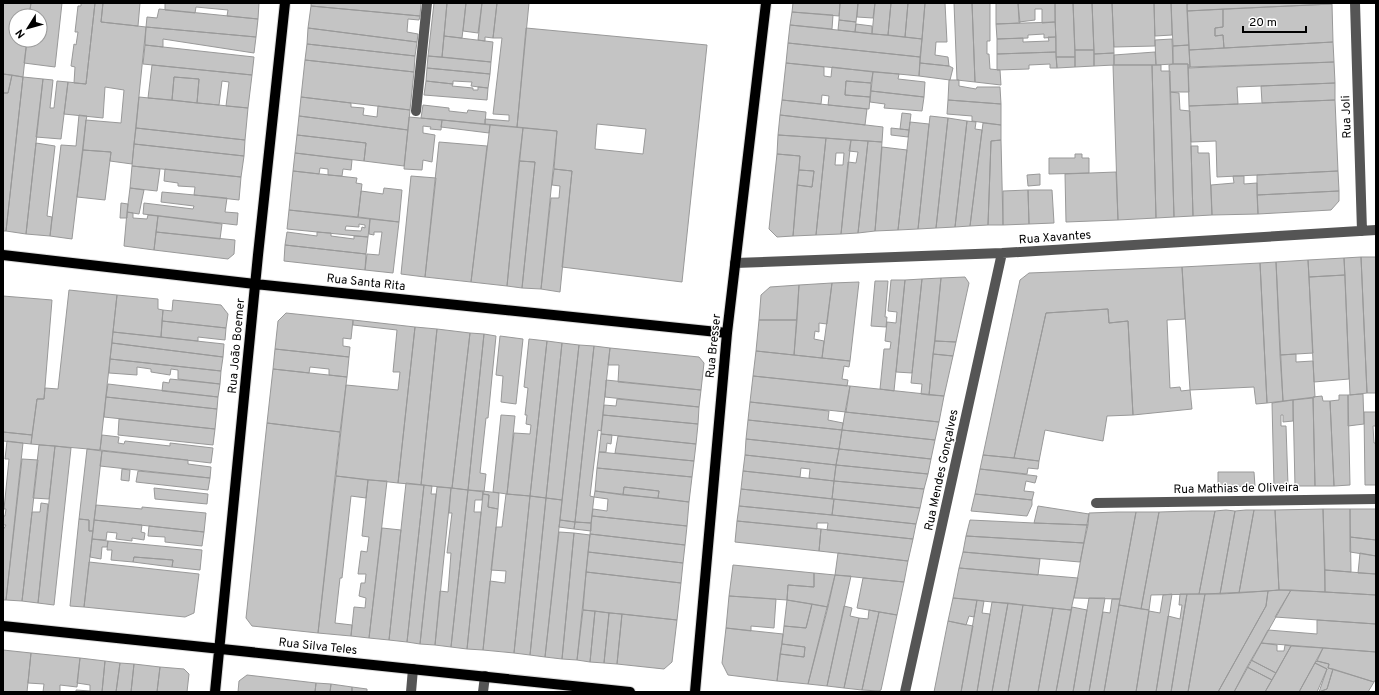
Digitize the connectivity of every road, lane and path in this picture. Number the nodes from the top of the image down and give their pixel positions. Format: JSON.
{"nodes":[{"id":1,"x":285,"y":3,"type":"edge"},
{"id":2,"x":426,"y":3,"type":"edge"},
{"id":3,"x":766,"y":3,"type":"edge"},
{"id":4,"x":1355,"y":3,"type":"edge"},
{"id":5,"x":416,"y":111,"type":"dead end"},
{"id":6,"x":1376,"y":230,"type":"edge"},
{"id":7,"x":1362,"y":231,"type":"junction"},
{"id":8,"x":1002,"y":253,"type":"junction"},
{"id":9,"x":3,"y":256,"type":"edge"},
{"id":10,"x":735,"y":263,"type":"junction"},
{"id":11,"x":255,"y":284,"type":"junction"},
{"id":12,"x":727,"y":333,"type":"junction"},
{"id":13,"x":1376,"y":499,"type":"edge"},
{"id":14,"x":1096,"y":503,"type":"dead end"},
{"id":15,"x":3,"y":626,"type":"edge"},
{"id":16,"x":220,"y":649,"type":"junction"},
{"id":17,"x":413,"y":669,"type":"junction"},
{"id":18,"x":485,"y":676,"type":"junction"},
{"id":19,"x":215,"y":692,"type":"edge"},
{"id":20,"x":411,"y":692,"type":"edge"},
{"id":21,"x":483,"y":692,"type":"edge"},
{"id":22,"x":630,"y":692,"type":"edge"},
{"id":23,"x":695,"y":692,"type":"edge"},
{"id":24,"x":905,"y":692,"type":"edge"}],
"edges":[{"from":1,"to":11,"type":"main road","name":"Rua João Boemer"},
{"from":2,"to":5,"type":"street"},
{"from":3,"to":10,"type":"main road","name":"Rua Bresser"},
{"from":4,"to":7,"type":"street","name":"Rua Joli"},
{"from":6,"to":7,"type":"street","name":"Rua Xavantes"},
{"from":7,"to":8,"type":"street","name":"Rua Xavantes"},
{"from":8,"to":10,"type":"street","name":"Rua Xavantes"},
{"from":8,"to":24,"type":"street","name":"Rua Mendes Gonçalves"},
{"from":9,"to":11,"type":"main road","name":"Rua Santa Rita"},
{"from":10,"to":12,"type":"main road","name":"Rua Bresser"},
{"from":11,"to":12,"type":"main road","name":"Rua Santa Rita"},
{"from":11,"to":16,"type":"main road","name":"Rua João Boemer"},
{"from":12,"to":23,"type":"main road","name":"Rua Bresser"},
{"from":13,"to":14,"type":"street","name":"Rua Mathias de Oliveira"},
{"from":15,"to":16,"type":"main road","name":"Rua Silva Teles"},
{"from":16,"to":17,"type":"main road","name":"Rua Silva Teles"},
{"from":16,"to":19,"type":"main road","name":"Rua João Boemer"},
{"from":17,"to":18,"type":"main road","name":"Rua Silva Teles"},
{"from":17,"to":20,"type":"street"},
{"from":18,"to":21,"type":"street"},
{"from":18,"to":22,"type":"main road","name":"Rua Silva Teles"}]}
